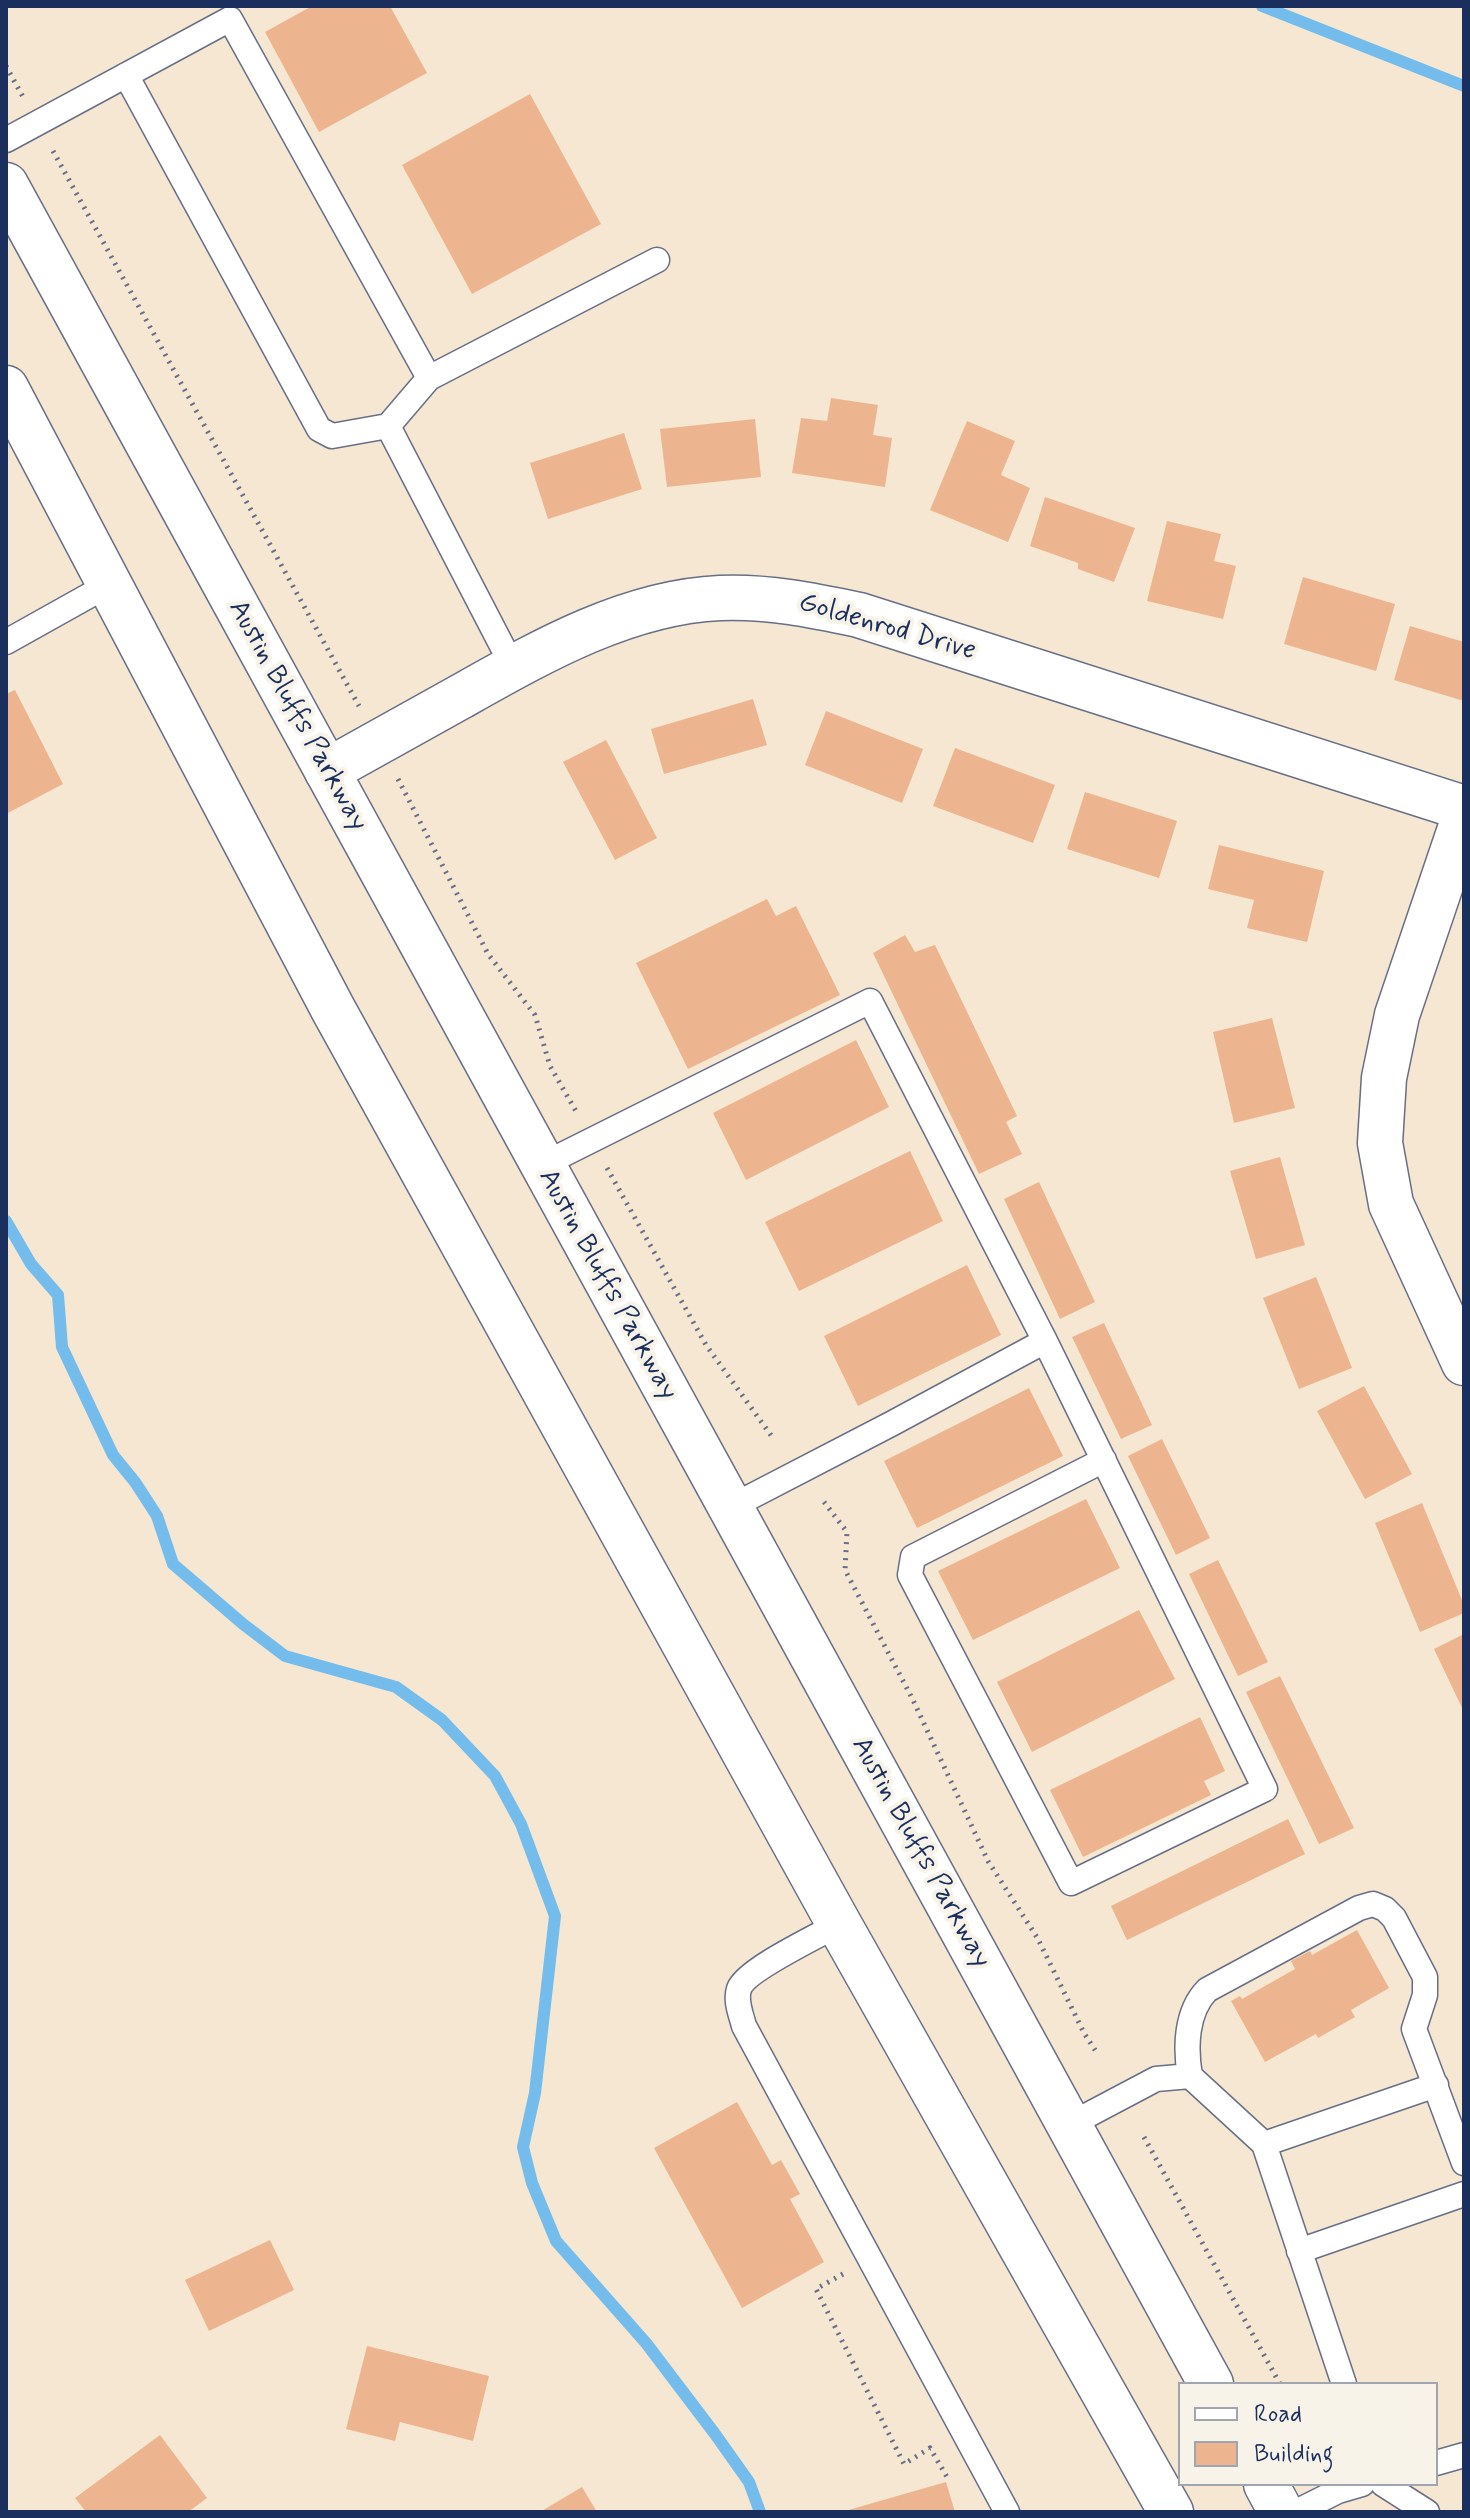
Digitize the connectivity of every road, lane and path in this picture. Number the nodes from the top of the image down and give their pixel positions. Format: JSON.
{"nodes":[{"id":1,"x":229,"y":12,"type":"edge"},
{"id":2,"x":126,"y":75,"type":"junction"},
{"id":3,"x":38,"y":123,"type":"junction"},
{"id":4,"x":6,"y":140,"type":"edge"},
{"id":5,"x":6,"y":185,"type":"edge"},
{"id":6,"x":657,"y":260,"type":"dead end"},
{"id":7,"x":429,"y":378,"type":"junction"},
{"id":8,"x":6,"y":388,"type":"edge"},
{"id":9,"x":388,"y":426,"type":"junction"},
{"id":10,"x":108,"y":585,"type":"junction"},
{"id":11,"x":7,"y":640,"type":"edge"},
{"id":12,"x":513,"y":667,"type":"junction"},
{"id":13,"x":379,"y":742,"type":"junction"},
{"id":14,"x":327,"y":771,"type":"junction"},
{"id":15,"x":1464,"y":808,"type":"edge"},
{"id":16,"x":1464,"y":817,"type":"edge"},
{"id":17,"x":592,"y":1141,"type":"junction"},
{"id":18,"x":542,"y":1165,"type":"junction"},
{"id":19,"x":1045,"y":1341,"type":"junction"},
{"id":20,"x":1464,"y":1363,"type":"edge"},
{"id":21,"x":773,"y":1438,"type":"dead end"},
{"id":22,"x":1104,"y":1460,"type":"junction"},
{"id":23,"x":824,"y":1502,"type":"dead end"},
{"id":24,"x":729,"y":1508,"type":"junction"},
{"id":25,"x":839,"y":1924,"type":"junction"},
{"id":26,"x":1097,"y":2053,"type":"dead end"},
{"id":27,"x":1190,"y":2076,"type":"junction"},
{"id":28,"x":1436,"y":2085,"type":"junction"},
{"id":29,"x":1069,"y":2125,"type":"junction"},
{"id":30,"x":1144,"y":2137,"type":"dead end"},
{"id":31,"x":1264,"y":2144,"type":"junction"},
{"id":32,"x":1464,"y":2163,"type":"edge"},
{"id":33,"x":1464,"y":2194,"type":"edge"},
{"id":34,"x":1299,"y":2251,"type":"junction"},
{"id":35,"x":847,"y":2272,"type":"dead end"},
{"id":36,"x":1210,"y":2382,"type":"edge"},
{"id":37,"x":1279,"y":2382,"type":"edge"},
{"id":38,"x":1343,"y":2382,"type":"edge"},
{"id":39,"x":1464,"y":2455,"type":"edge"},
{"id":40,"x":1438,"y":2462,"type":"edge"},
{"id":41,"x":1267,"y":2486,"type":"edge"},
{"id":42,"x":1355,"y":2486,"type":"edge"},
{"id":43,"x":1386,"y":2486,"type":"edge"},
{"id":44,"x":952,"y":2487,"type":"dead end"},
{"id":45,"x":1007,"y":2512,"type":"edge"},
{"id":46,"x":1171,"y":2512,"type":"edge"},
{"id":47,"x":1281,"y":2512,"type":"edge"},
{"id":48,"x":1296,"y":2512,"type":"edge"},
{"id":49,"x":1427,"y":2512,"type":"edge"}],
"edges":[{"from":1,"to":2,"type":"lane"},
{"from":1,"to":7,"type":"lane"},
{"from":2,"to":3,"type":"lane"},
{"from":2,"to":9,"type":"lane"},
{"from":3,"to":4,"type":"lane"},
{"from":3,"to":13,"type":"path"},
{"from":5,"to":14,"type":"main road","name":"Austin Bluffs Parkway"},
{"from":6,"to":7,"type":"lane"},
{"from":7,"to":9,"type":"lane"},
{"from":8,"to":10,"type":"main road"},
{"from":9,"to":12,"type":"lane"},
{"from":10,"to":11,"type":"lane"},
{"from":10,"to":25,"type":"main road"},
{"from":12,"to":13,"type":"main road","name":"Goldenrod Drive"},
{"from":12,"to":15,"type":"main road","name":"Goldenrod Drive"},
{"from":13,"to":14,"type":"main road","name":"Goldenrod Drive"},
{"from":13,"to":17,"type":"path"},
{"from":14,"to":18,"type":"main road","name":"Austin Bluffs Parkway"},
{"from":16,"to":20,"type":"main road"},
{"from":17,"to":18,"type":"lane"},
{"from":17,"to":19,"type":"lane"},
{"from":17,"to":21,"type":"path"},
{"from":18,"to":24,"type":"main road","name":"Austin Bluffs Parkway"},
{"from":19,"to":22,"type":"lane"},
{"from":19,"to":24,"type":"lane"},
{"from":22,"to":22,"type":"lane"},
{"from":23,"to":26,"type":"path"},
{"from":24,"to":29,"type":"main road","name":"Austin Bluffs Parkway"},
{"from":25,"to":45,"type":"lane"},
{"from":25,"to":46,"type":"main road"},
{"from":27,"to":28,"type":"lane"},
{"from":27,"to":29,"type":"lane"},
{"from":27,"to":31,"type":"lane"},
{"from":28,"to":31,"type":"lane"},
{"from":28,"to":32,"type":"lane"},
{"from":29,"to":36,"type":"main road","name":"Austin Bluffs Parkway"},
{"from":30,"to":37,"type":"path"},
{"from":31,"to":34,"type":"lane"},
{"from":33,"to":34,"type":"lane"},
{"from":34,"to":38,"type":"lane"},
{"from":35,"to":44,"type":"path"},
{"from":39,"to":40,"type":"lane"},
{"from":41,"to":47,"type":"main road"},
{"from":42,"to":48,"type":"lane"},
{"from":43,"to":49,"type":"lane"}]}
